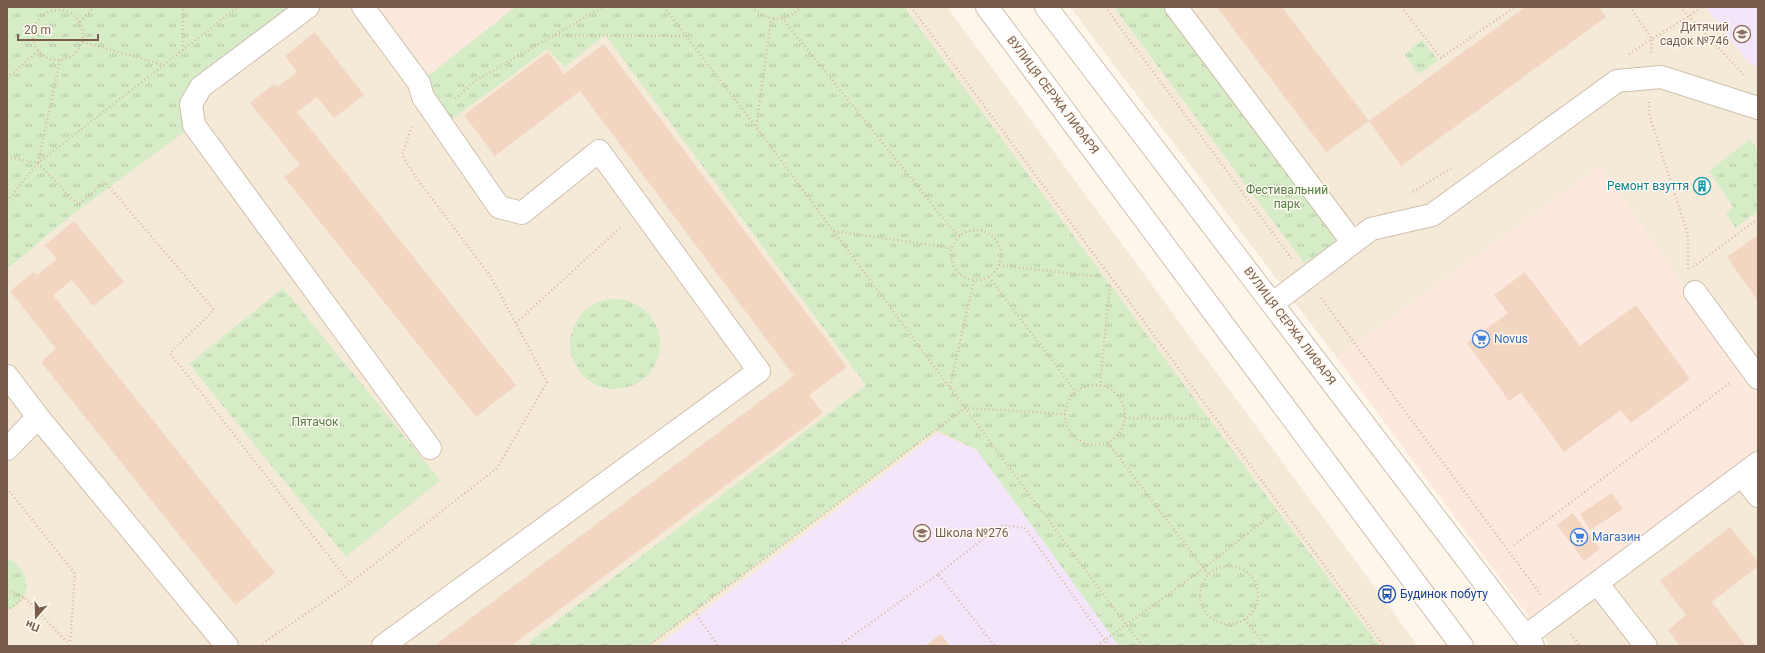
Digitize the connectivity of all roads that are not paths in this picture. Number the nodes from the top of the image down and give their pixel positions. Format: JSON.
{"nodes":[{"id":1,"x":308,"y":7,"type":"edge"},
{"id":2,"x":363,"y":7,"type":"edge"},
{"id":3,"x":987,"y":7,"type":"edge"},
{"id":4,"x":1046,"y":7,"type":"edge"},
{"id":5,"x":1176,"y":7,"type":"edge"},
{"id":6,"x":1758,"y":108,"type":"edge"},
{"id":7,"x":1353,"y":243,"type":"junction"},
{"id":8,"x":1695,"y":292,"type":"dead end"},
{"id":9,"x":1272,"y":304,"type":"junction"},
{"id":10,"x":7,"y":376,"type":"edge"},
{"id":11,"x":1758,"y":378,"type":"edge"},
{"id":12,"x":38,"y":417,"type":"junction"},
{"id":13,"x":430,"y":448,"type":"dead end"},
{"id":14,"x":7,"y":449,"type":"edge"},
{"id":15,"x":1750,"y":469,"type":"edge"},
{"id":16,"x":1758,"y":496,"type":"edge"},
{"id":17,"x":1597,"y":583,"type":"junction"},
{"id":18,"x":1530,"y":641,"type":"edge"},
{"id":19,"x":227,"y":646,"type":"edge"},
{"id":20,"x":383,"y":646,"type":"edge"},
{"id":21,"x":1462,"y":646,"type":"edge"},
{"id":22,"x":1646,"y":646,"type":"edge"}],
"edges":[{"from":1,"to":13,"type":"street"},
{"from":2,"to":20,"type":"street"},
{"from":3,"to":21,"type":"street","name":"ВУЛИЦЯ СЕРЖА ЛИФАРЯ"},
{"from":4,"to":9,"type":"street","name":"ВУЛИЦЯ СЕРЖА ЛИФАРЯ"},
{"from":5,"to":7,"type":"street"},
{"from":6,"to":7,"type":"street"},
{"from":7,"to":9,"type":"street"},
{"from":8,"to":11,"type":"street"},
{"from":9,"to":18,"type":"street","name":"ВУЛИЦЯ СЕРЖА ЛИФАРЯ"},
{"from":10,"to":12,"type":"street"},
{"from":12,"to":14,"type":"street"},
{"from":12,"to":19,"type":"street"},
{"from":15,"to":16,"type":"street"},
{"from":15,"to":17,"type":"street"},
{"from":17,"to":18,"type":"street"},
{"from":17,"to":22,"type":"street"}]}
